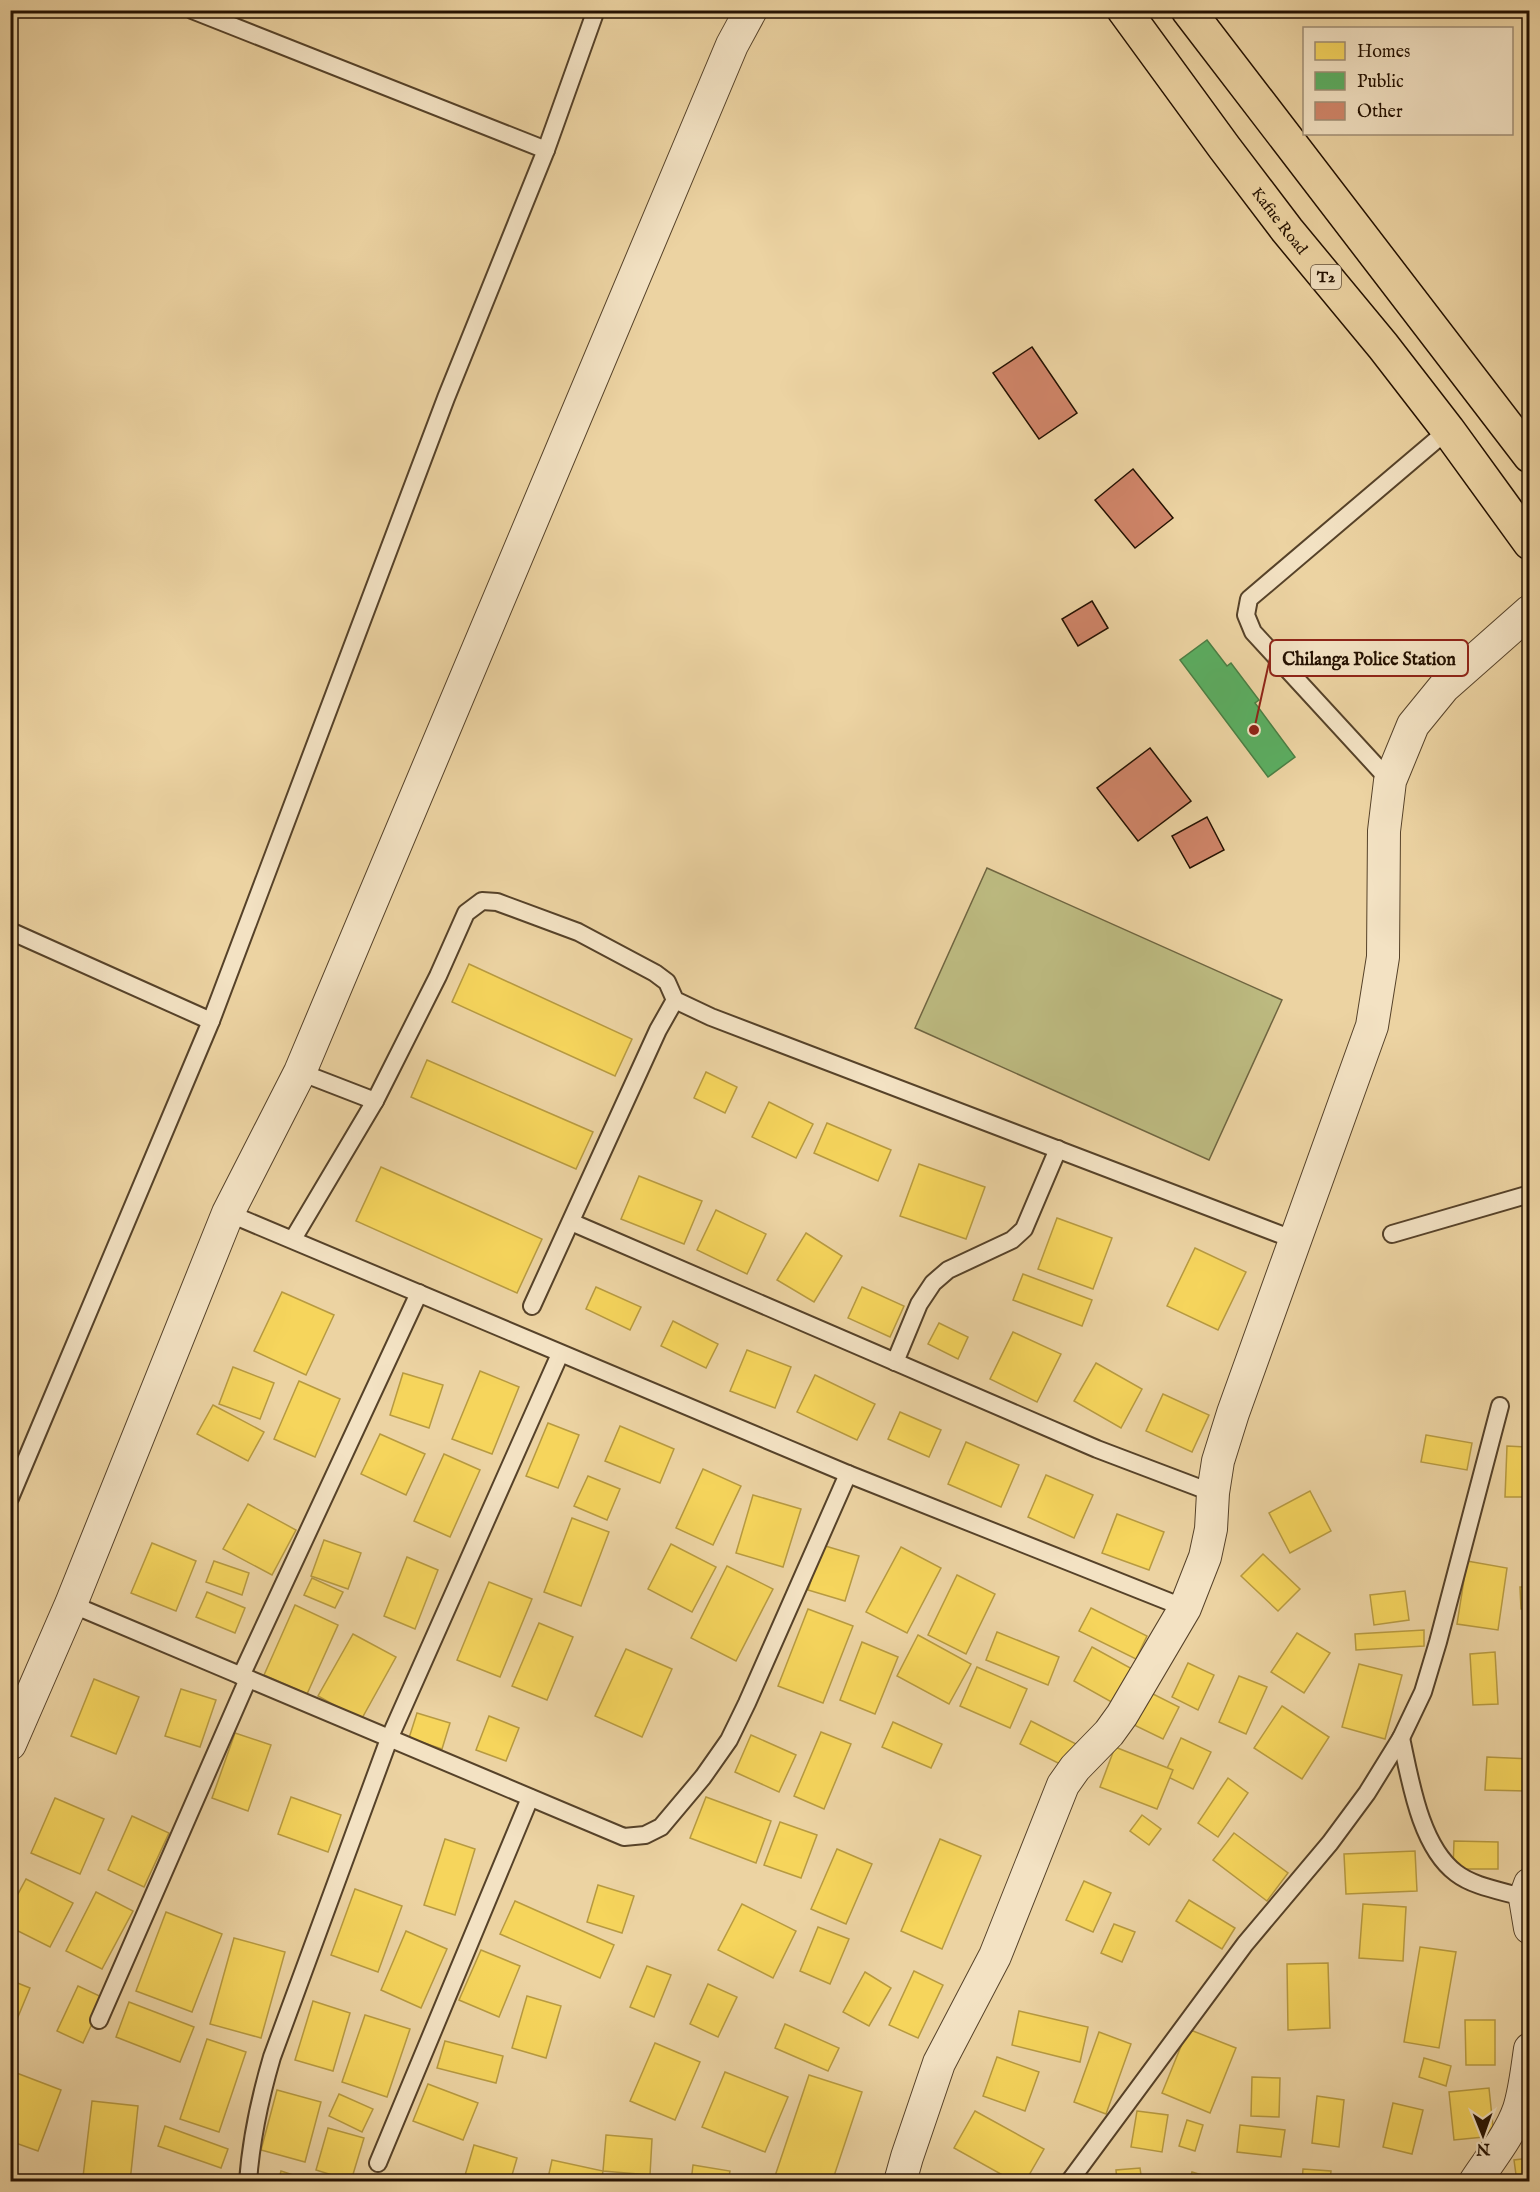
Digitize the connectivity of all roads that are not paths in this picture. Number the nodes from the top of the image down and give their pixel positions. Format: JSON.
{"nodes":[{"id":1,"x":192,"y":10,"type":"edge"},
{"id":2,"x":597,"y":10,"type":"edge"},
{"id":3,"x":751,"y":10,"type":"edge"},
{"id":4,"x":1124,"y":10,"type":"edge"},
{"id":5,"x":1188,"y":10,"type":"edge"},
{"id":6,"x":546,"y":150,"type":"junction"},
{"id":7,"x":1448,"y":430,"type":"junction"},
{"id":8,"x":1530,"y":456,"type":"edge"},
{"id":9,"x":1530,"y":543,"type":"edge"},
{"id":10,"x":1530,"y":611,"type":"edge"},
{"id":11,"x":1390,"y":781,"type":"junction"},
{"id":12,"x":10,"y":931,"type":"edge"},
{"id":13,"x":675,"y":1000,"type":"junction"},
{"id":14,"x":211,"y":1021,"type":"junction"},
{"id":15,"x":300,"y":1072,"type":"junction"},
{"id":16,"x":375,"y":1101,"type":"junction"},
{"id":17,"x":1058,"y":1149,"type":"junction"},
{"id":18,"x":1530,"y":1194,"type":"edge"},
{"id":19,"x":228,"y":1213,"type":"junction"},
{"id":20,"x":571,"y":1222,"type":"junction"},
{"id":21,"x":1392,"y":1234,"type":"dead end"},
{"id":22,"x":293,"y":1239,"type":"junction"},
{"id":23,"x":1295,"y":1240,"type":"junction"},
{"id":24,"x":419,"y":1293,"type":"junction"},
{"id":25,"x":532,"y":1306,"type":"dead end"},
{"id":26,"x":560,"y":1354,"type":"junction"},
{"id":27,"x":895,"y":1362,"type":"junction"},
{"id":28,"x":1500,"y":1406,"type":"dead end"},
{"id":29,"x":848,"y":1474,"type":"junction"},
{"id":30,"x":1213,"y":1493,"type":"junction"},
{"id":31,"x":10,"y":1498,"type":"edge"},
{"id":32,"x":71,"y":1604,"type":"junction"},
{"id":33,"x":1185,"y":1608,"type":"junction"},
{"id":34,"x":244,"y":1678,"type":"junction"},
{"id":35,"x":1401,"y":1738,"type":"junction"},
{"id":36,"x":389,"y":1739,"type":"junction"},
{"id":37,"x":10,"y":1744,"type":"edge"},
{"id":38,"x":530,"y":1798,"type":"junction"},
{"id":39,"x":1527,"y":1891,"type":"edge"},
{"id":40,"x":1530,"y":1928,"type":"edge"},
{"id":41,"x":99,"y":2020,"type":"dead end"},
{"id":42,"x":1530,"y":2049,"type":"edge"},
{"id":43,"x":378,"y":2163,"type":"dead end"},
{"id":44,"x":248,"y":2181,"type":"edge"},
{"id":45,"x":900,"y":2181,"type":"edge"},
{"id":46,"x":1069,"y":2181,"type":"edge"},
{"id":47,"x":1475,"y":2181,"type":"edge"}],
"edges":[{"from":1,"to":6,"type":"lane"},
{"from":2,"to":6,"type":"lane"},
{"from":3,"to":15,"type":"street"},
{"from":4,"to":7,"type":"highway","name":"Kafue Road","number":"T2"},
{"from":5,"to":8,"type":"highway"},
{"from":6,"to":14,"type":"lane"},
{"from":7,"to":9,"type":"highway","name":"Kafue Road","number":"T2"},
{"from":7,"to":11,"type":"lane"},
{"from":10,"to":11,"type":"street"},
{"from":11,"to":23,"type":"street"},
{"from":12,"to":14,"type":"lane"},
{"from":13,"to":16,"type":"lane"},
{"from":13,"to":17,"type":"lane"},
{"from":13,"to":20,"type":"lane"},
{"from":14,"to":31,"type":"lane"},
{"from":15,"to":16,"type":"lane"},
{"from":15,"to":19,"type":"street"},
{"from":16,"to":22,"type":"lane"},
{"from":17,"to":23,"type":"lane"},
{"from":17,"to":27,"type":"lane"},
{"from":18,"to":21,"type":"lane"},
{"from":19,"to":22,"type":"lane"},
{"from":19,"to":32,"type":"street"},
{"from":20,"to":25,"type":"lane"},
{"from":20,"to":27,"type":"lane"},
{"from":22,"to":24,"type":"lane"},
{"from":23,"to":30,"type":"street"},
{"from":24,"to":26,"type":"lane"},
{"from":24,"to":34,"type":"lane"},
{"from":26,"to":29,"type":"lane"},
{"from":26,"to":36,"type":"lane"},
{"from":27,"to":30,"type":"lane"},
{"from":28,"to":35,"type":"lane"},
{"from":29,"to":33,"type":"lane"},
{"from":29,"to":38,"type":"lane"},
{"from":30,"to":33,"type":"street"},
{"from":32,"to":34,"type":"lane"},
{"from":32,"to":37,"type":"street"},
{"from":33,"to":45,"type":"street"},
{"from":34,"to":36,"type":"lane"},
{"from":34,"to":41,"type":"lane"},
{"from":35,"to":39,"type":"lane"},
{"from":35,"to":46,"type":"lane"},
{"from":36,"to":38,"type":"lane"},
{"from":36,"to":44,"type":"lane"},
{"from":38,"to":43,"type":"lane"},
{"from":39,"to":40,"type":"street"},
{"from":42,"to":47,"type":"street"}]}
